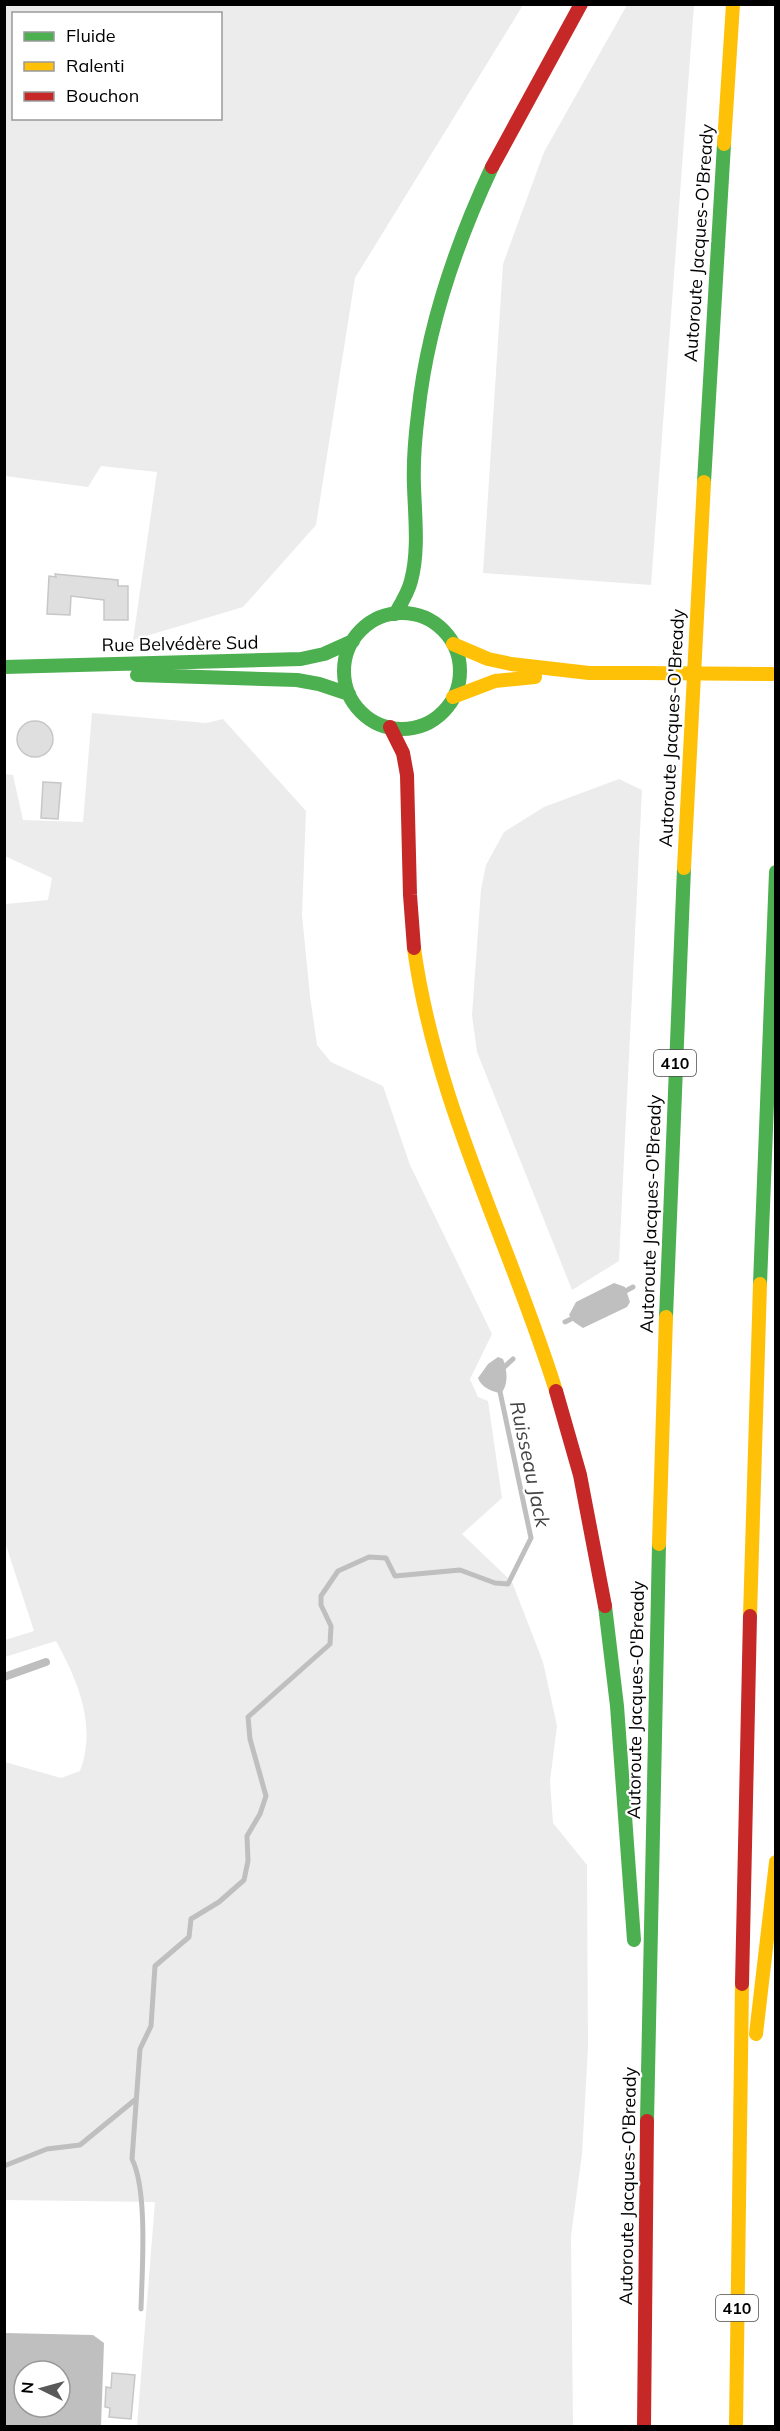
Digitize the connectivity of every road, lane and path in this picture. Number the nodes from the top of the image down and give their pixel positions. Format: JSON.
{"nodes":[{"id":1,"x":581,"y":4,"type":"edge"},
{"id":2,"x":733,"y":4,"type":"edge"},
{"id":3,"x":395,"y":614,"type":"junction"},
{"id":4,"x":353,"y":640,"type":"junction"},
{"id":5,"x":453,"y":644,"type":"junction"},
{"id":6,"x":4,"y":667,"type":"edge"},
{"id":7,"x":589,"y":673,"type":"junction"},
{"id":8,"x":776,"y":674,"type":"edge"},
{"id":9,"x":349,"y":694,"type":"junction"},
{"id":10,"x":453,"y":697,"type":"junction"},
{"id":11,"x":390,"y":728,"type":"junction"},
{"id":12,"x":776,"y":872,"type":"edge"},
{"id":13,"x":45,"y":1662,"type":"dead end"},
{"id":14,"x":4,"y":1677,"type":"edge"},
{"id":15,"x":776,"y":1862,"type":"edge"},
{"id":16,"x":647,"y":2122,"type":"junction"},
{"id":17,"x":738,"y":2190,"type":"junction"},
{"id":18,"x":644,"y":2427,"type":"edge"},
{"id":19,"x":736,"y":2427,"type":"edge"}],
"edges":[{"from":1,"to":3,"type":"main road"},
{"from":2,"to":16,"type":"main road","name":"Autoroute Jacques-O'Bready","number":"410"},
{"from":3,"to":4,"type":"main road"},
{"from":3,"to":5,"type":"main road"},
{"from":4,"to":6,"type":"main road","name":"Rue Belvédère Sud"},
{"from":4,"to":9,"type":"main road"},
{"from":5,"to":7,"type":"main road"},
{"from":5,"to":10,"type":"main road"},
{"from":6,"to":9,"type":"main road","name":"Rue Belvédère Sud"},
{"from":7,"to":8,"type":"main road","bridge":true},
{"from":7,"to":10,"type":"main road"},
{"from":9,"to":11,"type":"main road"},
{"from":10,"to":11,"type":"main road"},
{"from":11,"to":16,"type":"main road"},
{"from":12,"to":17,"type":"main road","number":"410"},
{"from":13,"to":14,"type":"lane"},
{"from":15,"to":17,"type":"main road"},
{"from":16,"to":18,"type":"main road","name":"Autoroute Jacques-O'Bready","number":"410"},
{"from":17,"to":19,"type":"main road","number":"410"}]}
